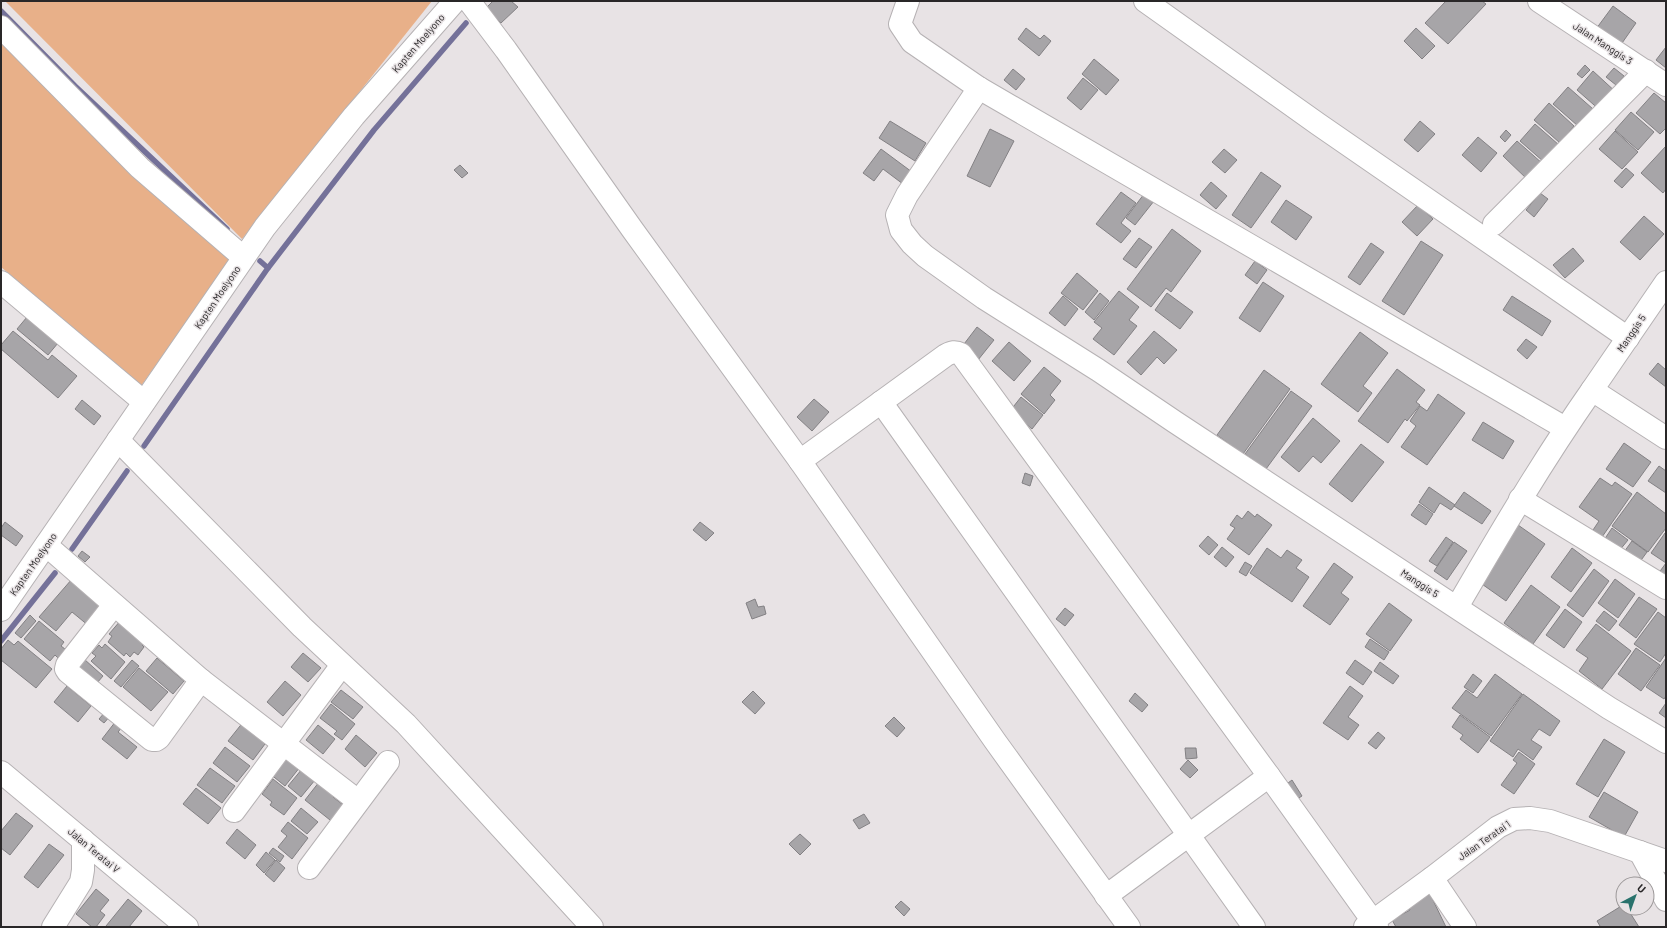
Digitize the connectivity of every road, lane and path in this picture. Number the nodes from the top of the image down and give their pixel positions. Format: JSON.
{"nodes":[{"id":1,"x":455,"y":1,"type":"edge"},
{"id":2,"x":470,"y":1,"type":"edge"},
{"id":3,"x":908,"y":1,"type":"edge"},
{"id":4,"x":1145,"y":1,"type":"edge"},
{"id":5,"x":1539,"y":1,"type":"edge"},
{"id":6,"x":1,"y":27,"type":"edge"},
{"id":7,"x":1646,"y":71,"type":"junction"},
{"id":8,"x":1666,"y":85,"type":"edge"},
{"id":9,"x":979,"y":88,"type":"junction"},
{"id":10,"x":1494,"y":224,"type":"dead end"},
{"id":11,"x":244,"y":257,"type":"junction"},
{"id":12,"x":1,"y":282,"type":"edge"},
{"id":13,"x":1666,"y":282,"type":"edge"},
{"id":14,"x":1628,"y":338,"type":"junction"},
{"id":15,"x":1592,"y":390,"type":"junction"},
{"id":16,"x":144,"y":402,"type":"junction"},
{"id":17,"x":881,"y":402,"type":"junction"},
{"id":18,"x":1565,"y":428,"type":"junction"},
{"id":19,"x":1666,"y":438,"type":"edge"},
{"id":20,"x":118,"y":440,"type":"junction"},
{"id":21,"x":800,"y":461,"type":"junction"},
{"id":22,"x":1520,"y":500,"type":"junction"},
{"id":23,"x":46,"y":546,"type":"junction"},
{"id":24,"x":1666,"y":588,"type":"edge"},
{"id":25,"x":114,"y":605,"type":"junction"},
{"id":26,"x":1457,"y":607,"type":"junction"},
{"id":27,"x":1,"y":610,"type":"edge"},
{"id":28,"x":342,"y":665,"type":"junction"},
{"id":29,"x":201,"y":680,"type":"junction"},
{"id":30,"x":1666,"y":742,"type":"edge"},
{"id":31,"x":283,"y":745,"type":"junction"},
{"id":32,"x":388,"y":762,"type":"dead end"},
{"id":33,"x":1,"y":772,"type":"edge"},
{"id":34,"x":1269,"y":776,"type":"junction"},
{"id":35,"x":358,"y":801,"type":"junction"},
{"id":36,"x":234,"y":811,"type":"dead end"},
{"id":37,"x":1189,"y":835,"type":"junction"},
{"id":38,"x":83,"y":840,"type":"junction"},
{"id":39,"x":1640,"y":852,"type":"junction"},
{"id":40,"x":1666,"y":861,"type":"edge"},
{"id":41,"x":309,"y":868,"type":"dead end"},
{"id":42,"x":1432,"y":878,"type":"junction"},
{"id":43,"x":1106,"y":896,"type":"junction"},
{"id":44,"x":1666,"y":900,"type":"edge"},
{"id":45,"x":1372,"y":925,"type":"edge"},
{"id":46,"x":53,"y":927,"type":"edge"},
{"id":47,"x":187,"y":927,"type":"edge"},
{"id":48,"x":592,"y":927,"type":"edge"},
{"id":49,"x":1129,"y":927,"type":"edge"},
{"id":50,"x":1254,"y":927,"type":"edge"},
{"id":51,"x":1465,"y":927,"type":"edge"}],
"edges":[{"from":1,"to":11,"type":"street","name":"Kapten Moelyono"},
{"from":2,"to":21,"type":"street"},
{"from":3,"to":9,"type":"street"},
{"from":4,"to":14,"type":"street"},
{"from":5,"to":7,"type":"street","name":"Jalan Manggis 3"},
{"from":6,"to":11,"type":"street"},
{"from":7,"to":8,"type":"street","name":"Jalan Manggis 3"},
{"from":7,"to":10,"type":"street"},
{"from":9,"to":18,"type":"street"},
{"from":9,"to":26,"type":"street","name":"Manggis 5"},
{"from":11,"to":16,"type":"street","name":"Kapten Moelyono"},
{"from":12,"to":16,"type":"street"},
{"from":13,"to":14,"type":"street","name":"Manggis 5"},
{"from":14,"to":15,"type":"street","name":"Manggis 5"},
{"from":15,"to":18,"type":"street","name":"Manggis 5"},
{"from":15,"to":19,"type":"street"},
{"from":16,"to":20,"type":"street","name":"Kapten Moelyono"},
{"from":17,"to":21,"type":"street"},
{"from":17,"to":34,"type":"street"},
{"from":17,"to":37,"type":"street"},
{"from":18,"to":22,"type":"street","name":"Manggis 5"},
{"from":20,"to":23,"type":"street","name":"Kapten Moelyono"},
{"from":20,"to":28,"type":"street"},
{"from":21,"to":43,"type":"street"},
{"from":22,"to":24,"type":"street"},
{"from":22,"to":26,"type":"street","name":"Manggis 5"},
{"from":23,"to":25,"type":"street"},
{"from":23,"to":27,"type":"street","name":"Kapten Moelyono"},
{"from":25,"to":29,"type":"street"},
{"from":25,"to":29,"type":"street"},
{"from":26,"to":30,"type":"street","name":"Manggis 5"},
{"from":28,"to":31,"type":"street"},
{"from":28,"to":48,"type":"street"},
{"from":29,"to":31,"type":"street"},
{"from":31,"to":35,"type":"street"},
{"from":31,"to":36,"type":"street"},
{"from":32,"to":35,"type":"street"},
{"from":33,"to":38,"type":"street","name":"Jalan Teratai V"},
{"from":34,"to":37,"type":"street"},
{"from":34,"to":45,"type":"street"},
{"from":35,"to":41,"type":"street"},
{"from":37,"to":43,"type":"street"},
{"from":37,"to":50,"type":"street"},
{"from":38,"to":46,"type":"street"},
{"from":38,"to":47,"type":"street","name":"Jalan Teratai V"},
{"from":39,"to":40,"type":"street","name":"Jalan Teratai 1"},
{"from":39,"to":42,"type":"street","name":"Jalan Teratai 1"},
{"from":39,"to":44,"type":"street"},
{"from":42,"to":45,"type":"street","name":"Jalan Teratai 1"},
{"from":42,"to":51,"type":"street"},
{"from":43,"to":49,"type":"street"}]}
